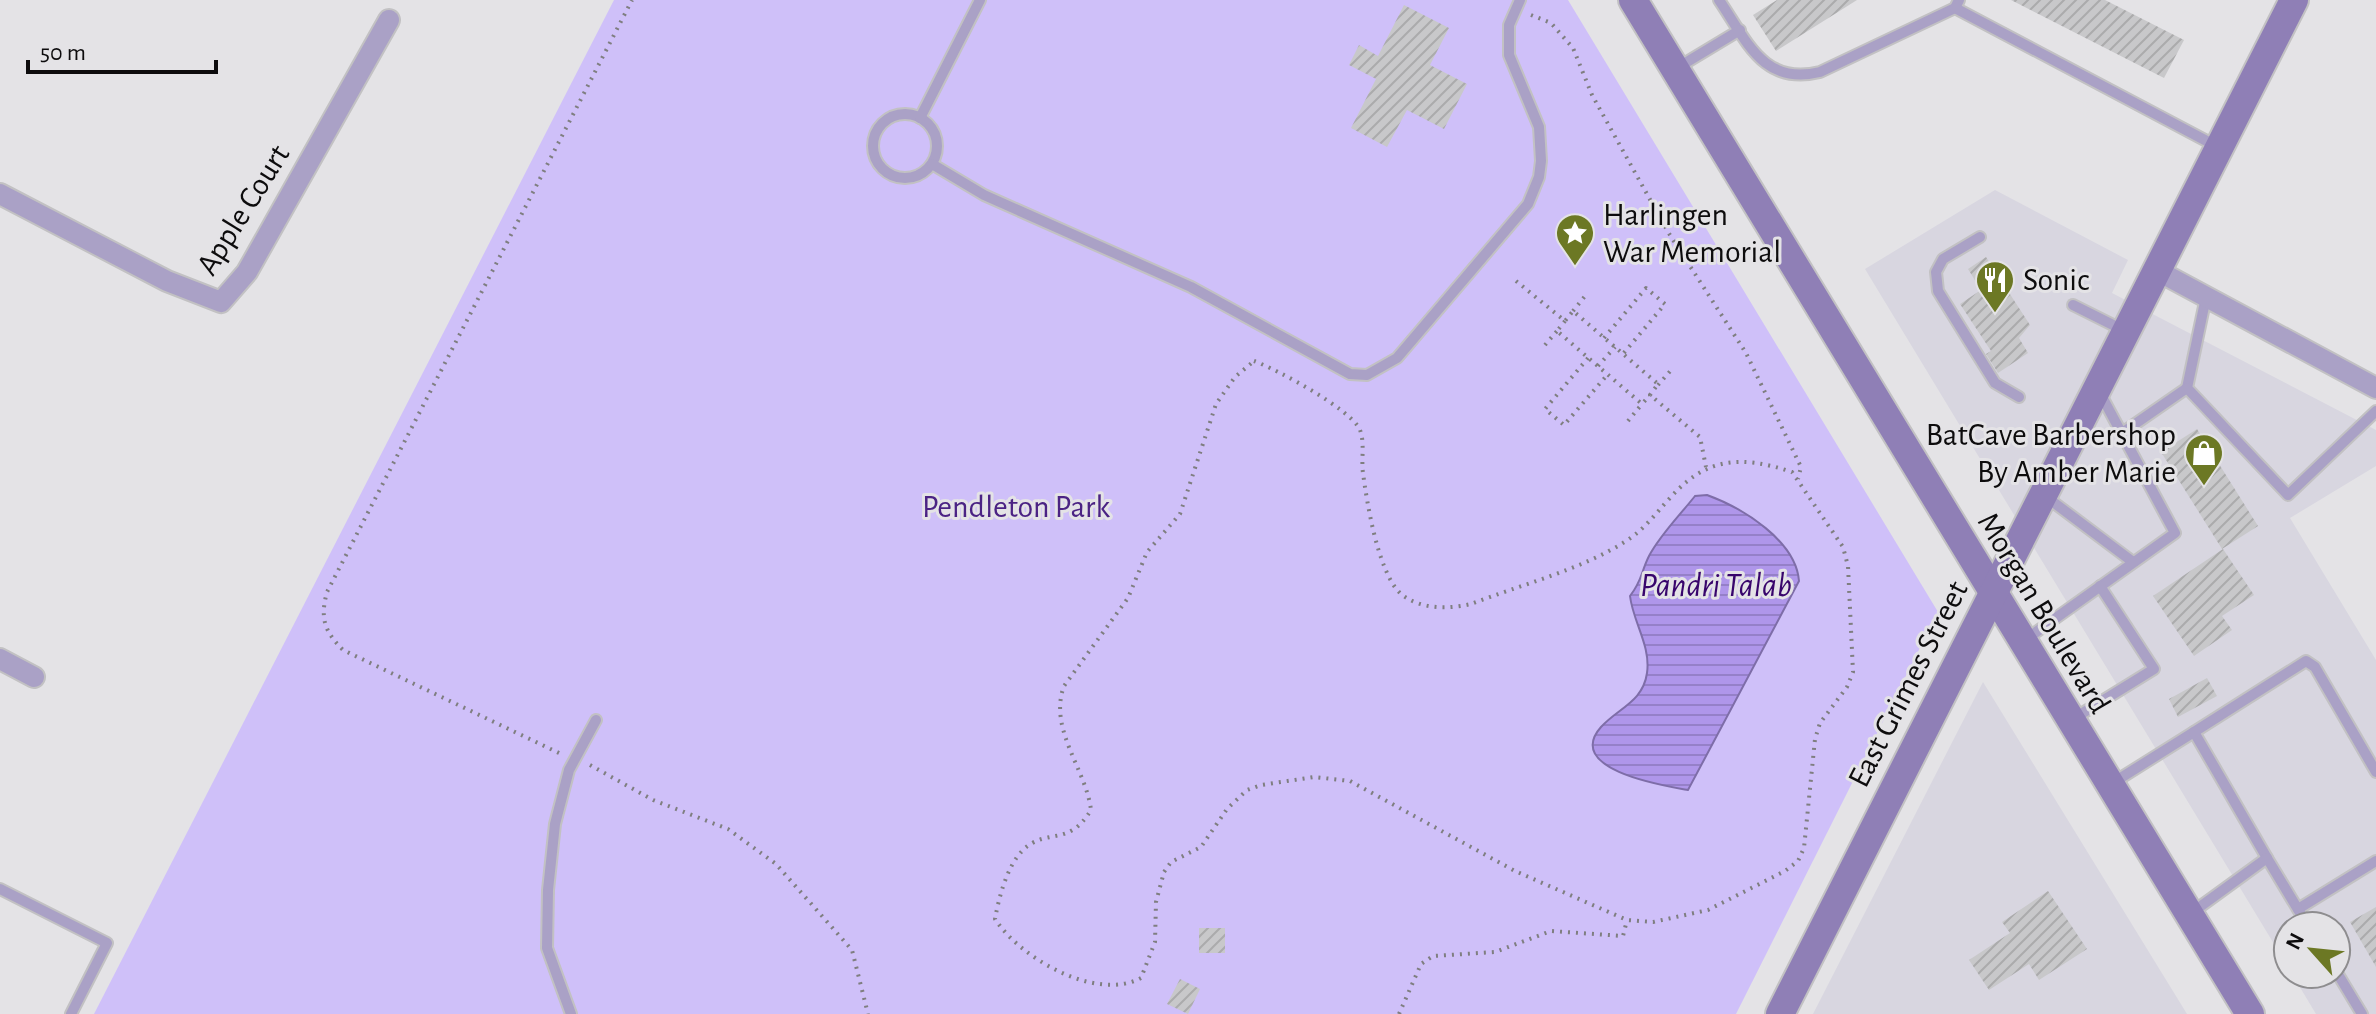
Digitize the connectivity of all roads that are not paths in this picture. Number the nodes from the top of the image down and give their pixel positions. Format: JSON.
{"nodes":[{"id":1,"x":980,"y":0,"type":"edge"},
{"id":2,"x":1633,"y":0,"type":"edge"},
{"id":3,"x":1719,"y":0,"type":"edge"},
{"id":4,"x":2294,"y":0,"type":"edge"},
{"id":5,"x":1957,"y":4,"type":"edge"},
{"id":6,"x":1518,"y":5,"type":"edge"},
{"id":7,"x":389,"y":20,"type":"dead end"},
{"id":8,"x":1740,"y":30,"type":"junction"},
{"id":9,"x":1675,"y":69,"type":"junction"},
{"id":10,"x":920,"y":118,"type":"junction"},
{"id":11,"x":2219,"y":148,"type":"junction"},
{"id":12,"x":932,"y":164,"type":"junction"},
{"id":13,"x":0,"y":194,"type":"edge"},
{"id":14,"x":1980,"y":237,"type":"dead end"},
{"id":15,"x":2158,"y":271,"type":"junction"},
{"id":16,"x":2206,"y":297,"type":"junction"},
{"id":17,"x":2073,"y":305,"type":"dead end"},
{"id":18,"x":2126,"y":332,"type":"junction"},
{"id":19,"x":2097,"y":388,"type":"junction"},
{"id":20,"x":2187,"y":388,"type":"junction"},
{"id":21,"x":2376,"y":388,"type":"edge"},
{"id":22,"x":2019,"y":397,"type":"dead end"},
{"id":23,"x":2376,"y":411,"type":"edge"},
{"id":24,"x":2122,"y":433,"type":"junction"},
{"id":25,"x":2043,"y":494,"type":"junction"},
{"id":26,"x":2133,"y":562,"type":"junction"},
{"id":27,"x":2100,"y":586,"type":"junction"},
{"id":28,"x":1992,"y":594,"type":"junction"},
{"id":29,"x":2021,"y":642,"type":"junction"},
{"id":30,"x":0,"y":659,"type":"edge"},
{"id":31,"x":34,"y":677,"type":"dead end"},
{"id":32,"x":596,"y":720,"type":"dead end"},
{"id":33,"x":2069,"y":722,"type":"junction"},
{"id":34,"x":2194,"y":732,"type":"junction"},
{"id":35,"x":2376,"y":772,"type":"edge"},
{"id":36,"x":2109,"y":785,"type":"junction"},
{"id":37,"x":2267,"y":858,"type":"junction"},
{"id":38,"x":2376,"y":861,"type":"edge"},
{"id":39,"x":0,"y":889,"type":"edge"},
{"id":40,"x":2298,"y":909,"type":"joint"},
{"id":41,"x":2190,"y":914,"type":"junction"},
{"id":42,"x":2347,"y":990,"type":"edge"},
{"id":43,"x":2247,"y":1013,"type":"edge"},
{"id":44,"x":71,"y":1014,"type":"edge"},
{"id":45,"x":571,"y":1014,"type":"edge"},
{"id":46,"x":1780,"y":1014,"type":"edge"},
{"id":47,"x":2362,"y":1014,"type":"edge"}],
"edges":[{"from":1,"to":10,"type":"lane"},
{"from":2,"to":9,"type":"main road","name":"Morgan Boulevard"},
{"from":3,"to":8,"type":"lane"},
{"from":4,"to":11,"type":"main road","name":"East Grimes Street"},
{"from":5,"to":8,"type":"lane"},
{"from":5,"to":11,"type":"lane"},
{"from":6,"to":12,"type":"lane"},
{"from":7,"to":13,"type":"street","name":"Apple Court"},
{"from":8,"to":9,"type":"lane"},
{"from":9,"to":28,"type":"main road","name":"Morgan Boulevard"},
{"from":10,"to":12,"type":"lane"},
{"from":10,"to":12,"type":"lane"},
{"from":11,"to":15,"type":"main road","name":"East Grimes Street"},
{"from":14,"to":22,"type":"lane"},
{"from":15,"to":16,"type":"street"},
{"from":15,"to":18,"type":"main road","name":"East Grimes Street"},
{"from":16,"to":20,"type":"lane"},
{"from":16,"to":21,"type":"street"},
{"from":17,"to":18,"type":"lane"},
{"from":18,"to":19,"type":"main road","name":"East Grimes Street"},
{"from":19,"to":24,"type":"lane"},
{"from":19,"to":25,"type":"main road","name":"East Grimes Street"},
{"from":20,"to":23,"type":"lane"},
{"from":20,"to":24,"type":"lane"},
{"from":24,"to":26,"type":"lane"},
{"from":25,"to":26,"type":"lane"},
{"from":25,"to":28,"type":"main road","name":"East Grimes Street"},
{"from":26,"to":27,"type":"lane"},
{"from":27,"to":29,"type":"lane"},
{"from":27,"to":33,"type":"lane"},
{"from":28,"to":29,"type":"main road","name":"Morgan Boulevard"},
{"from":28,"to":46,"type":"main road","name":"East Grimes Street"},
{"from":29,"to":33,"type":"main road","name":"Morgan Boulevard"},
{"from":30,"to":31,"type":"street"},
{"from":32,"to":45,"type":"lane"},
{"from":33,"to":36,"type":"main road","name":"Morgan Boulevard"},
{"from":34,"to":35,"type":"lane"},
{"from":34,"to":36,"type":"lane"},
{"from":34,"to":37,"type":"lane"},
{"from":36,"to":41,"type":"main road","name":"Morgan Boulevard"},
{"from":37,"to":40,"type":"lane"},
{"from":37,"to":41,"type":"lane"},
{"from":38,"to":40,"type":"lane"},
{"from":39,"to":44,"type":"lane"},
{"from":41,"to":43,"type":"main road","name":"Morgan Boulevard"},
{"from":42,"to":47,"type":"lane"}]}
